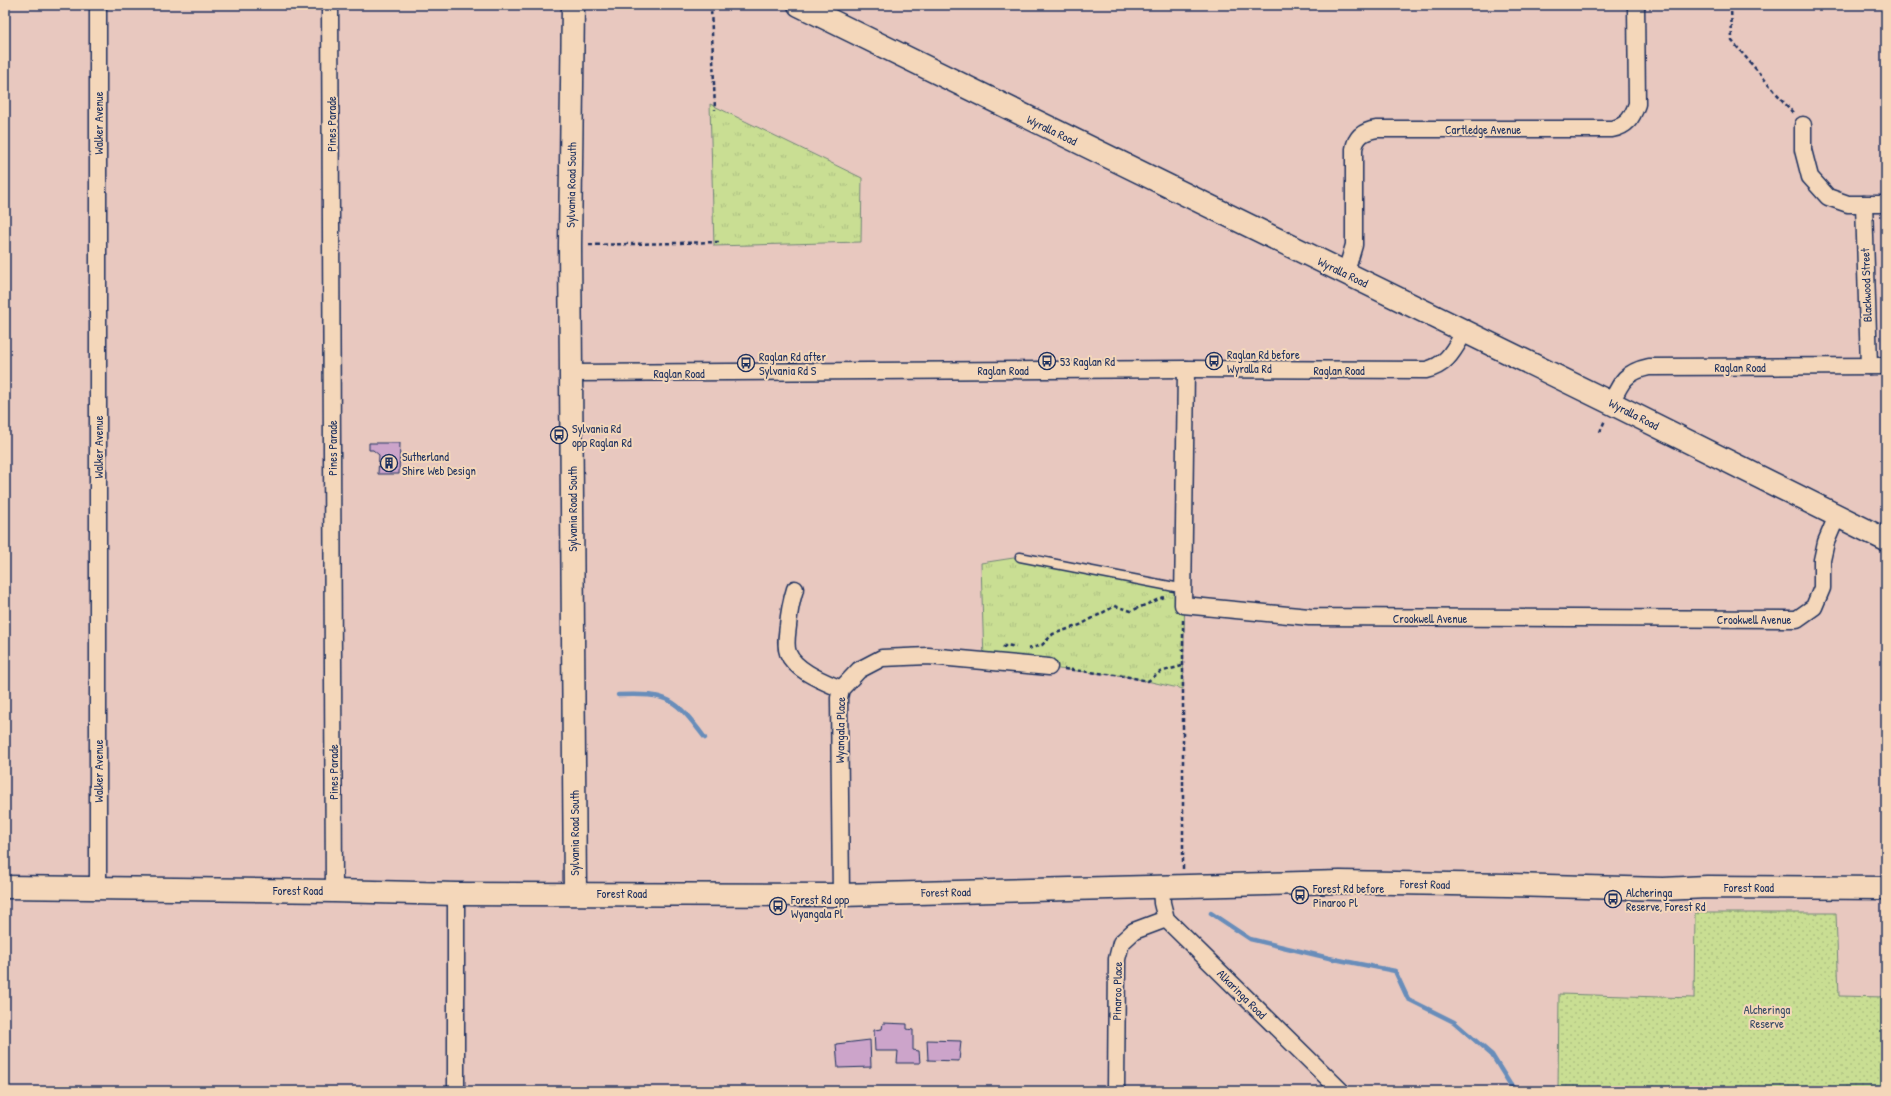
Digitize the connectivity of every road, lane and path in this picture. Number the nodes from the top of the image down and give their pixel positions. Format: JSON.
{"nodes":[{"id":1,"x":98,"y":5,"type":"edge"},
{"id":2,"x":330,"y":5,"type":"edge"},
{"id":3,"x":573,"y":5,"type":"edge"},
{"id":4,"x":713,"y":5,"type":"edge"},
{"id":5,"x":799,"y":5,"type":"edge"},
{"id":6,"x":1636,"y":5,"type":"edge"},
{"id":7,"x":1731,"y":5,"type":"edge"},
{"id":8,"x":715,"y":110,"type":"dead end"},
{"id":9,"x":1803,"y":125,"type":"joint"},
{"id":10,"x":1864,"y":204,"type":"junction"},
{"id":11,"x":1886,"y":204,"type":"edge"},
{"id":12,"x":719,"y":242,"type":"dead end"},
{"id":13,"x":589,"y":245,"type":"dead end"},
{"id":14,"x":1343,"y":272,"type":"junction"},
{"id":15,"x":1465,"y":331,"type":"junction"},
{"id":16,"x":1869,"y":366,"type":"junction"},
{"id":17,"x":1886,"y":366,"type":"edge"},
{"id":18,"x":1186,"y":369,"type":"junction"},
{"id":19,"x":571,"y":373,"type":"junction"},
{"id":20,"x":1611,"y":403,"type":"junction"},
{"id":21,"x":1837,"y":516,"type":"junction"},
{"id":22,"x":1886,"y":540,"type":"edge"},
{"id":23,"x":1020,"y":557,"type":"dead end"},
{"id":24,"x":795,"y":589,"type":"dead end"},
{"id":25,"x":1184,"y":597,"type":"junction"},
{"id":26,"x":1019,"y":648,"type":"dead end"},
{"id":27,"x":1026,"y":650,"type":"dead end"},
{"id":28,"x":984,"y":661,"type":"junction"},
{"id":29,"x":1182,"y":666,"type":"junction"},
{"id":30,"x":1049,"y":667,"type":"joint"},
{"id":31,"x":841,"y":689,"type":"junction"},
{"id":32,"x":1183,"y":885,"type":"junction"},
{"id":33,"x":5,"y":887,"type":"edge"},
{"id":34,"x":1161,"y":887,"type":"junction"},
{"id":35,"x":1886,"y":888,"type":"edge"},
{"id":36,"x":98,"y":889,"type":"junction"},
{"id":37,"x":334,"y":890,"type":"junction"},
{"id":38,"x":575,"y":893,"type":"junction"},
{"id":39,"x":456,"y":894,"type":"junction"},
{"id":40,"x":841,"y":895,"type":"junction"},
{"id":41,"x":1166,"y":919,"type":"junction"},
{"id":42,"x":456,"y":1091,"type":"edge"},
{"id":43,"x":1116,"y":1091,"type":"edge"},
{"id":44,"x":1341,"y":1091,"type":"edge"}],
"edges":[{"from":1,"to":36,"type":"street","name":"Walker Avenue"},
{"from":2,"to":37,"type":"street","name":"Pines Parade"},
{"from":3,"to":19,"type":"street","name":"Sylvania Road South"},
{"from":4,"to":8,"type":"path"},
{"from":5,"to":14,"type":"street","name":"Wyralla Road"},
{"from":6,"to":14,"type":"street","name":"Cartledge Avenue"},
{"from":7,"to":9,"type":"path"},
{"from":9,"to":10,"type":"street"},
{"from":10,"to":11,"type":"street"},
{"from":10,"to":16,"type":"street","name":"Blackwood Street"},
{"from":12,"to":13,"type":"path"},
{"from":14,"to":15,"type":"street","name":"Wyralla Road"},
{"from":15,"to":18,"type":"street","name":"Raglan Road"},
{"from":15,"to":20,"type":"street","name":"Wyralla Road"},
{"from":16,"to":17,"type":"street","name":"Raglan Road"},
{"from":16,"to":20,"type":"street","name":"Raglan Road"},
{"from":18,"to":19,"type":"street","name":"Raglan Road"},
{"from":18,"to":25,"type":"street"},
{"from":19,"to":38,"type":"street","name":"Sylvania Road South"},
{"from":20,"to":21,"type":"street","name":"Wyralla Road"},
{"from":21,"to":22,"type":"street","name":"Wyralla Road"},
{"from":21,"to":25,"type":"street","name":"Crookwell Avenue"},
{"from":23,"to":25,"type":"lane"},
{"from":24,"to":31,"type":"street"},
{"from":25,"to":27,"type":"path"},
{"from":25,"to":29,"type":"path"},
{"from":26,"to":28,"type":"path"},
{"from":28,"to":30,"type":"street","name":"Wyangala Place"},
{"from":28,"to":31,"type":"street","name":"Wyangala Place"},
{"from":29,"to":30,"type":"path"},
{"from":29,"to":32,"type":"path"},
{"from":31,"to":40,"type":"street","name":"Wyangala Place"},
{"from":32,"to":34,"type":"street","name":"Forest Road"},
{"from":32,"to":35,"type":"street","name":"Forest Road"},
{"from":33,"to":36,"type":"street","name":"Forest Road"},
{"from":34,"to":40,"type":"street","name":"Forest Road"},
{"from":34,"to":41,"type":"street"},
{"from":36,"to":37,"type":"street","name":"Forest Road"},
{"from":37,"to":39,"type":"street","name":"Forest Road"},
{"from":38,"to":39,"type":"street","name":"Forest Road"},
{"from":38,"to":40,"type":"street","name":"Forest Road"},
{"from":39,"to":42,"type":"street"},
{"from":41,"to":43,"type":"street","name":"Pinaroo Place"},
{"from":41,"to":44,"type":"street","name":"Alkaringa Road"}]}
